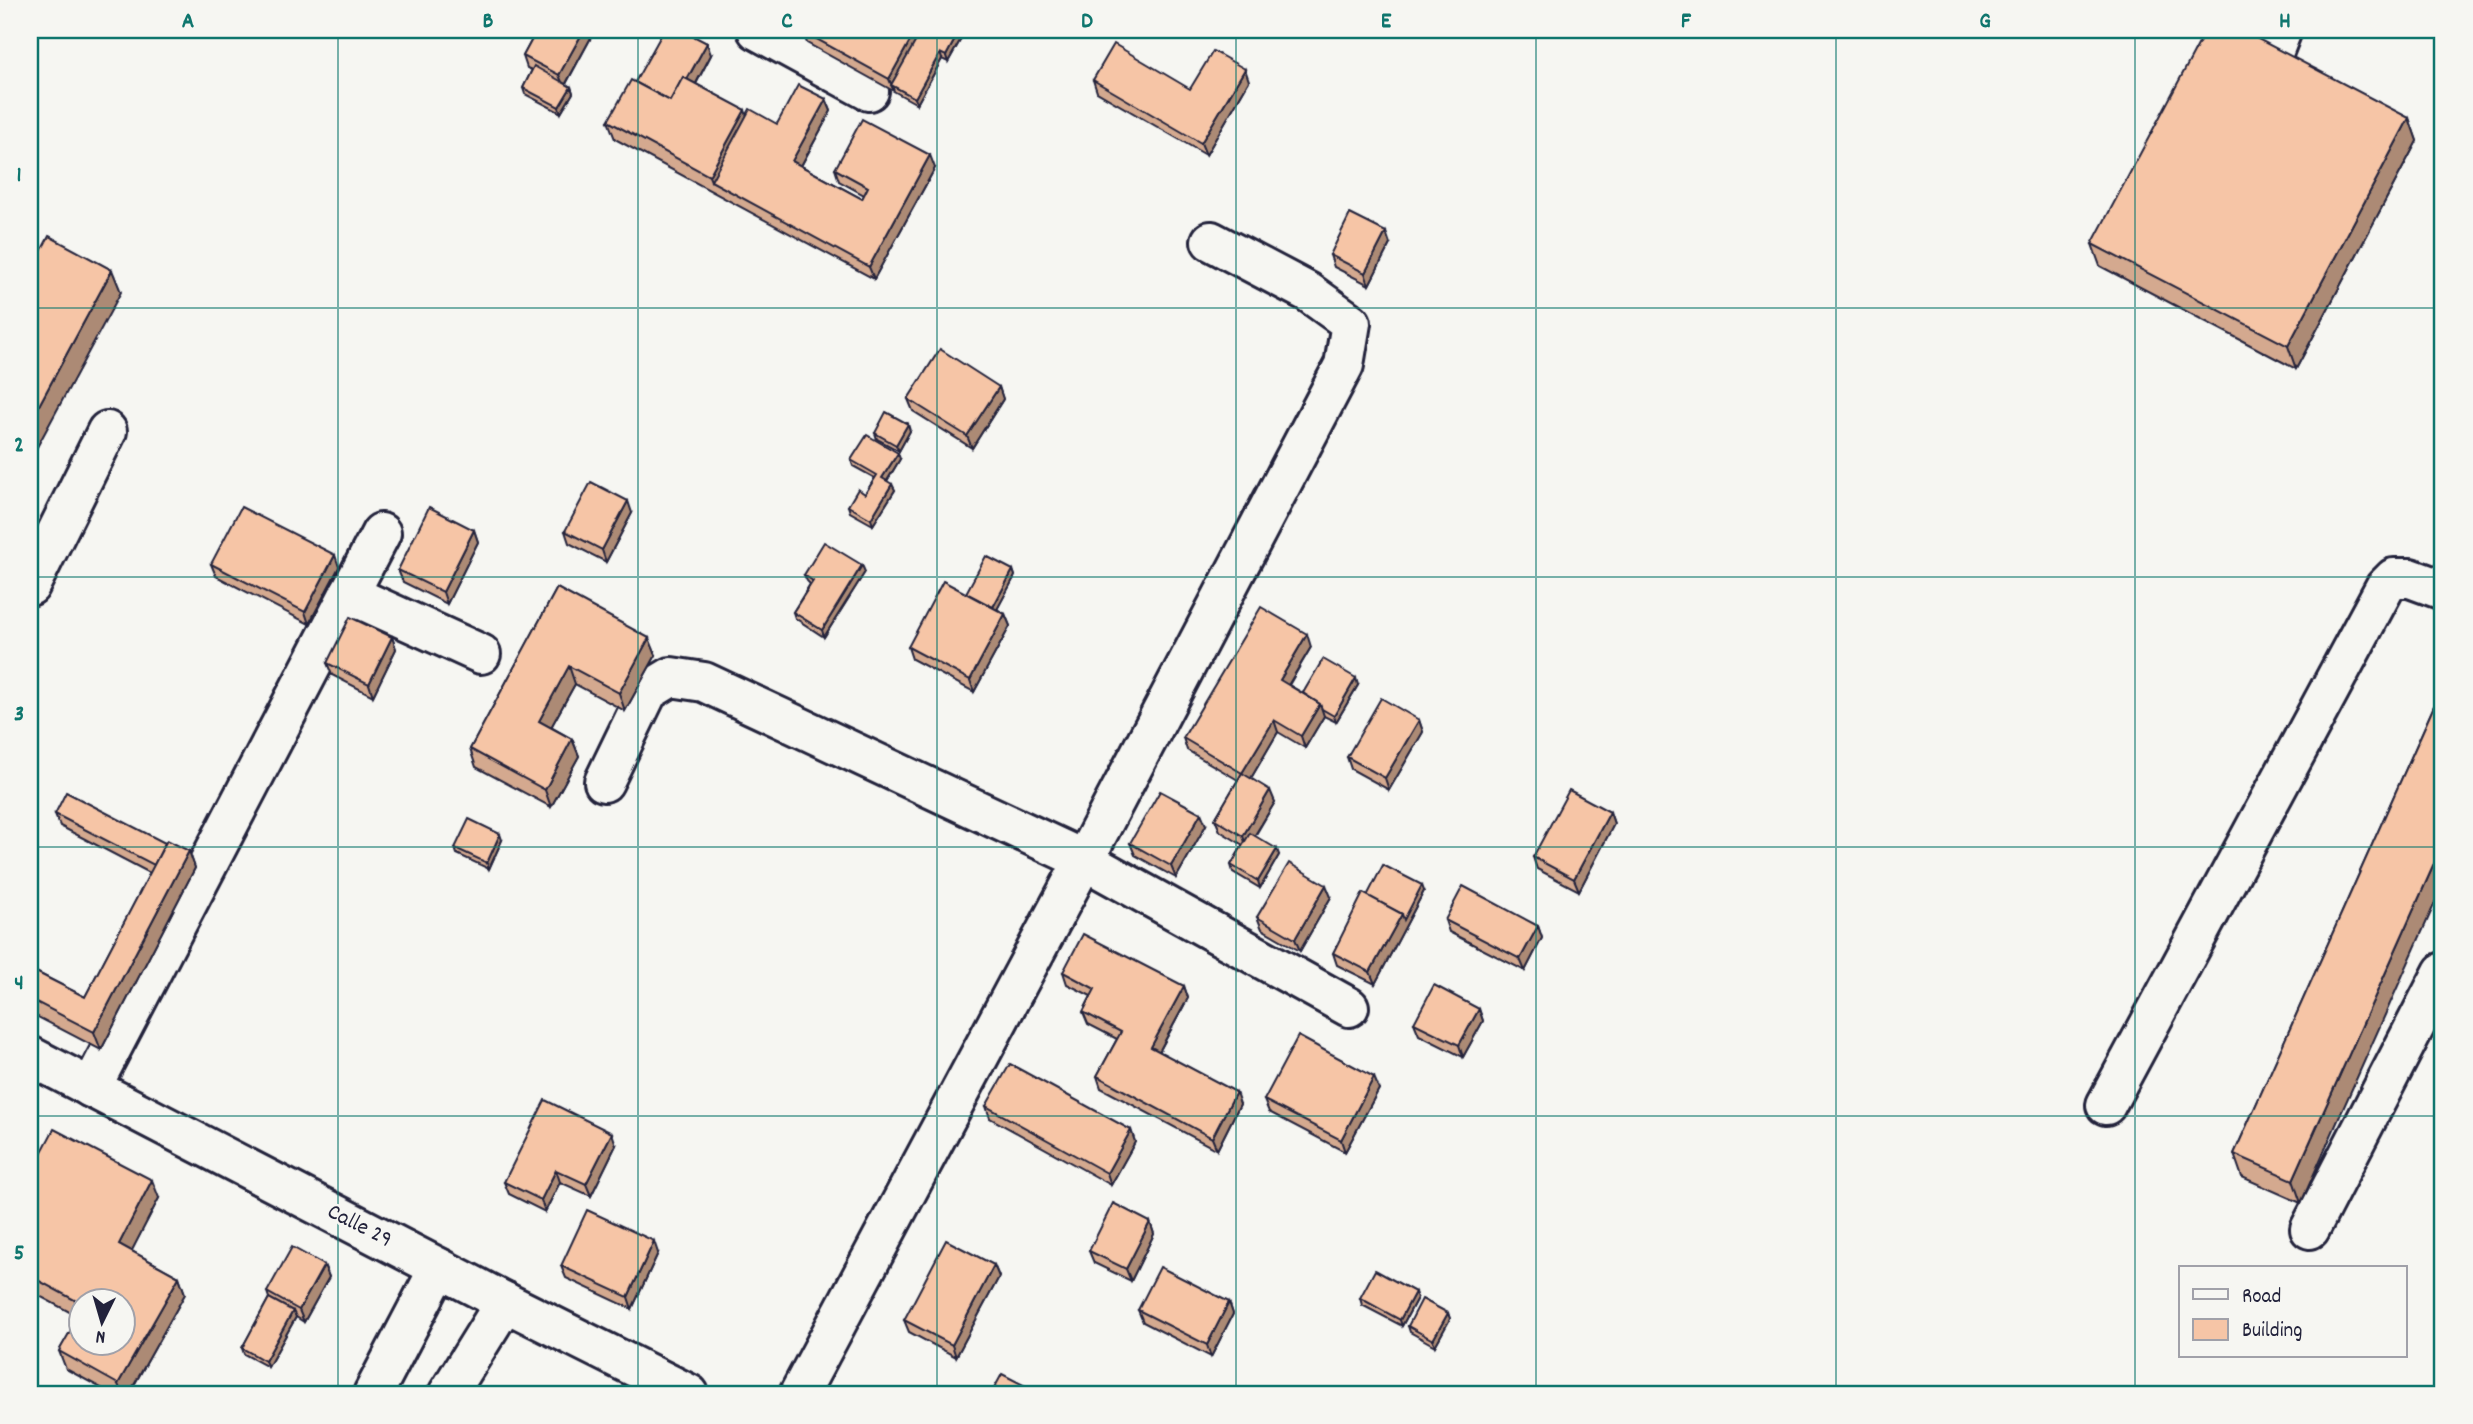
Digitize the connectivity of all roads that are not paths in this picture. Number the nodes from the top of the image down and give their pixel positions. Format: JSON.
{"nodes":[{"id":1,"x":757,"y":30,"type":"edge"},
{"id":2,"x":2282,"y":30,"type":"edge"},
{"id":3,"x":869,"y":91,"type":"dead end"},
{"id":4,"x":2257,"y":132,"type":"edge"},
{"id":5,"x":1211,"y":241,"type":"dead end"},
{"id":6,"x":107,"y":432,"type":"dead end"},
{"id":7,"x":381,"y":533,"type":"dead end"},
{"id":8,"x":30,"y":586,"type":"edge"},
{"id":9,"x":2443,"y":590,"type":"edge"},
{"id":10,"x":349,"y":594,"type":"junction"},
{"id":11,"x":481,"y":653,"type":"dead end"},
{"id":12,"x":604,"y":782,"type":"dead end"},
{"id":13,"x":1084,"y":860,"type":"junction"},
{"id":14,"x":2443,"y":972,"type":"edge"},
{"id":15,"x":1349,"y":1007,"type":"dead end"},
{"id":16,"x":30,"y":1056,"type":"edge"},
{"id":17,"x":91,"y":1088,"type":"junction"},
{"id":18,"x":2106,"y":1105,"type":"dead end"},
{"id":19,"x":2310,"y":1230,"type":"dead end"},
{"id":20,"x":439,"y":1268,"type":"junction"},
{"id":21,"x":505,"y":1302,"type":"junction"},
{"id":22,"x":373,"y":1394,"type":"edge"},
{"id":23,"x":448,"y":1394,"type":"edge"},
{"id":24,"x":689,"y":1394,"type":"edge"},
{"id":25,"x":799,"y":1394,"type":"edge"}],
"edges":[{"from":1,"to":3,"type":"street"},
{"from":2,"to":4,"type":"street"},
{"from":5,"to":13,"type":"street"},
{"from":6,"to":8,"type":"street"},
{"from":7,"to":10,"type":"street"},
{"from":9,"to":18,"type":"street"},
{"from":10,"to":11,"type":"street"},
{"from":10,"to":17,"type":"street"},
{"from":12,"to":13,"type":"street"},
{"from":13,"to":15,"type":"street"},
{"from":13,"to":25,"type":"street"},
{"from":14,"to":19,"type":"street"},
{"from":16,"to":17,"type":"street","name":"Calle 29"},
{"from":17,"to":20,"type":"street","name":"Calle 29"},
{"from":20,"to":21,"type":"street","name":"Calle 29"},
{"from":20,"to":22,"type":"street"},
{"from":21,"to":23,"type":"street"},
{"from":21,"to":24,"type":"street","name":"Calle 29"}]}
